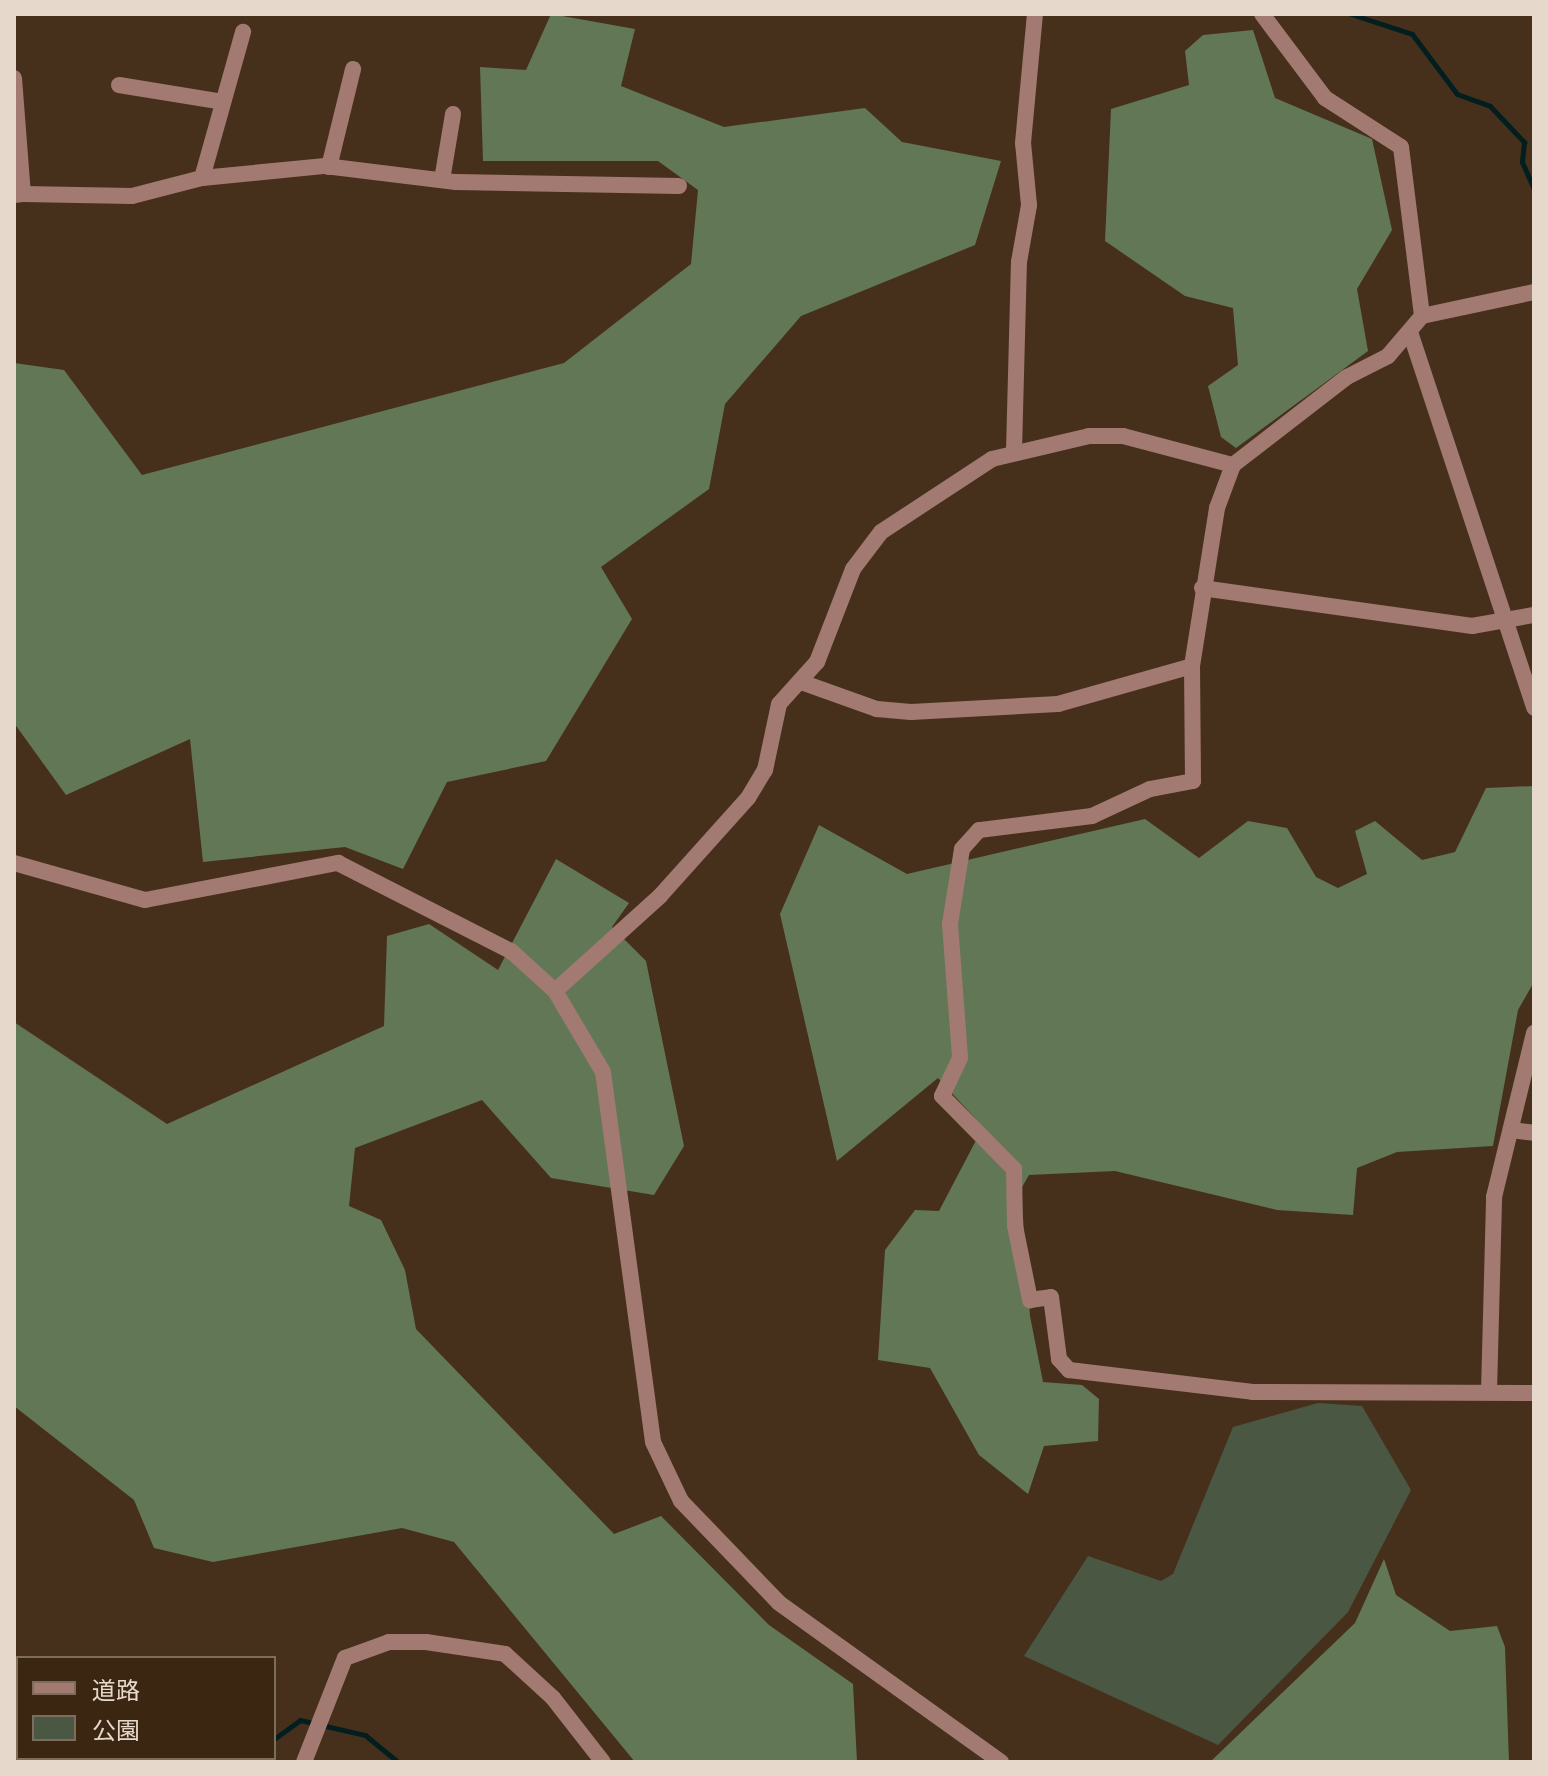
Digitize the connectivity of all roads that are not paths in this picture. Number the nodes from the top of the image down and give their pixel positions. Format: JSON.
{"nodes":[{"id":1,"x":1035,"y":14,"type":"edge"},
{"id":2,"x":1262,"y":14,"type":"edge"},
{"id":3,"x":243,"y":32,"type":"dead end"},
{"id":4,"x":353,"y":69,"type":"dead end"},
{"id":5,"x":14,"y":78,"type":"edge"},
{"id":6,"x":119,"y":85,"type":"dead end"},
{"id":7,"x":223,"y":102,"type":"junction"},
{"id":8,"x":453,"y":114,"type":"dead end"},
{"id":9,"x":329,"y":167,"type":"junction"},
{"id":10,"x":202,"y":178,"type":"junction"},
{"id":11,"x":442,"y":180,"type":"junction"},
{"id":12,"x":679,"y":186,"type":"dead end"},
{"id":13,"x":18,"y":194,"type":"edge"},
{"id":14,"x":1534,"y":292,"type":"edge"},
{"id":15,"x":1422,"y":316,"type":"junction"},
{"id":16,"x":1410,"y":332,"type":"junction"},
{"id":17,"x":1014,"y":451,"type":"junction"},
{"id":18,"x":1233,"y":465,"type":"junction"},
{"id":19,"x":1202,"y":588,"type":"junction"},
{"id":20,"x":1534,"y":615,"type":"edge"},
{"id":21,"x":1508,"y":623,"type":"junction"},
{"id":22,"x":1192,"y":666,"type":"junction"},
{"id":23,"x":801,"y":682,"type":"junction"},
{"id":24,"x":1534,"y":708,"type":"edge"},
{"id":25,"x":14,"y":863,"type":"edge"},
{"id":26,"x":555,"y":991,"type":"junction"},
{"id":27,"x":1534,"y":1033,"type":"edge"},
{"id":28,"x":1511,"y":1130,"type":"junction"},
{"id":29,"x":1534,"y":1133,"type":"edge"},
{"id":30,"x":1489,"y":1392,"type":"junction"},
{"id":31,"x":1534,"y":1393,"type":"edge"},
{"id":32,"x":304,"y":1762,"type":"edge"},
{"id":33,"x":603,"y":1762,"type":"edge"},
{"id":34,"x":1001,"y":1762,"type":"edge"}],
"edges":[{"from":1,"to":17,"type":"street"},
{"from":2,"to":15,"type":"street"},
{"from":3,"to":7,"type":"street"},
{"from":4,"to":9,"type":"street"},
{"from":5,"to":13,"type":"street"},
{"from":6,"to":7,"type":"street"},
{"from":7,"to":10,"type":"street"},
{"from":8,"to":11,"type":"street"},
{"from":9,"to":10,"type":"street"},
{"from":9,"to":11,"type":"street"},
{"from":10,"to":13,"type":"street"},
{"from":11,"to":12,"type":"street"},
{"from":14,"to":15,"type":"street"},
{"from":15,"to":16,"type":"street"},
{"from":16,"to":18,"type":"street"},
{"from":16,"to":21,"type":"street"},
{"from":17,"to":18,"type":"street"},
{"from":17,"to":23,"type":"street"},
{"from":18,"to":19,"type":"street"},
{"from":19,"to":21,"type":"street"},
{"from":19,"to":22,"type":"street"},
{"from":20,"to":21,"type":"street"},
{"from":21,"to":24,"type":"street"},
{"from":22,"to":23,"type":"street"},
{"from":22,"to":30,"type":"street"},
{"from":23,"to":26,"type":"street"},
{"from":25,"to":26,"type":"street"},
{"from":26,"to":34,"type":"street"},
{"from":27,"to":28,"type":"street"},
{"from":28,"to":29,"type":"street"},
{"from":28,"to":30,"type":"street"},
{"from":30,"to":31,"type":"street"},
{"from":32,"to":33,"type":"street"}]}
